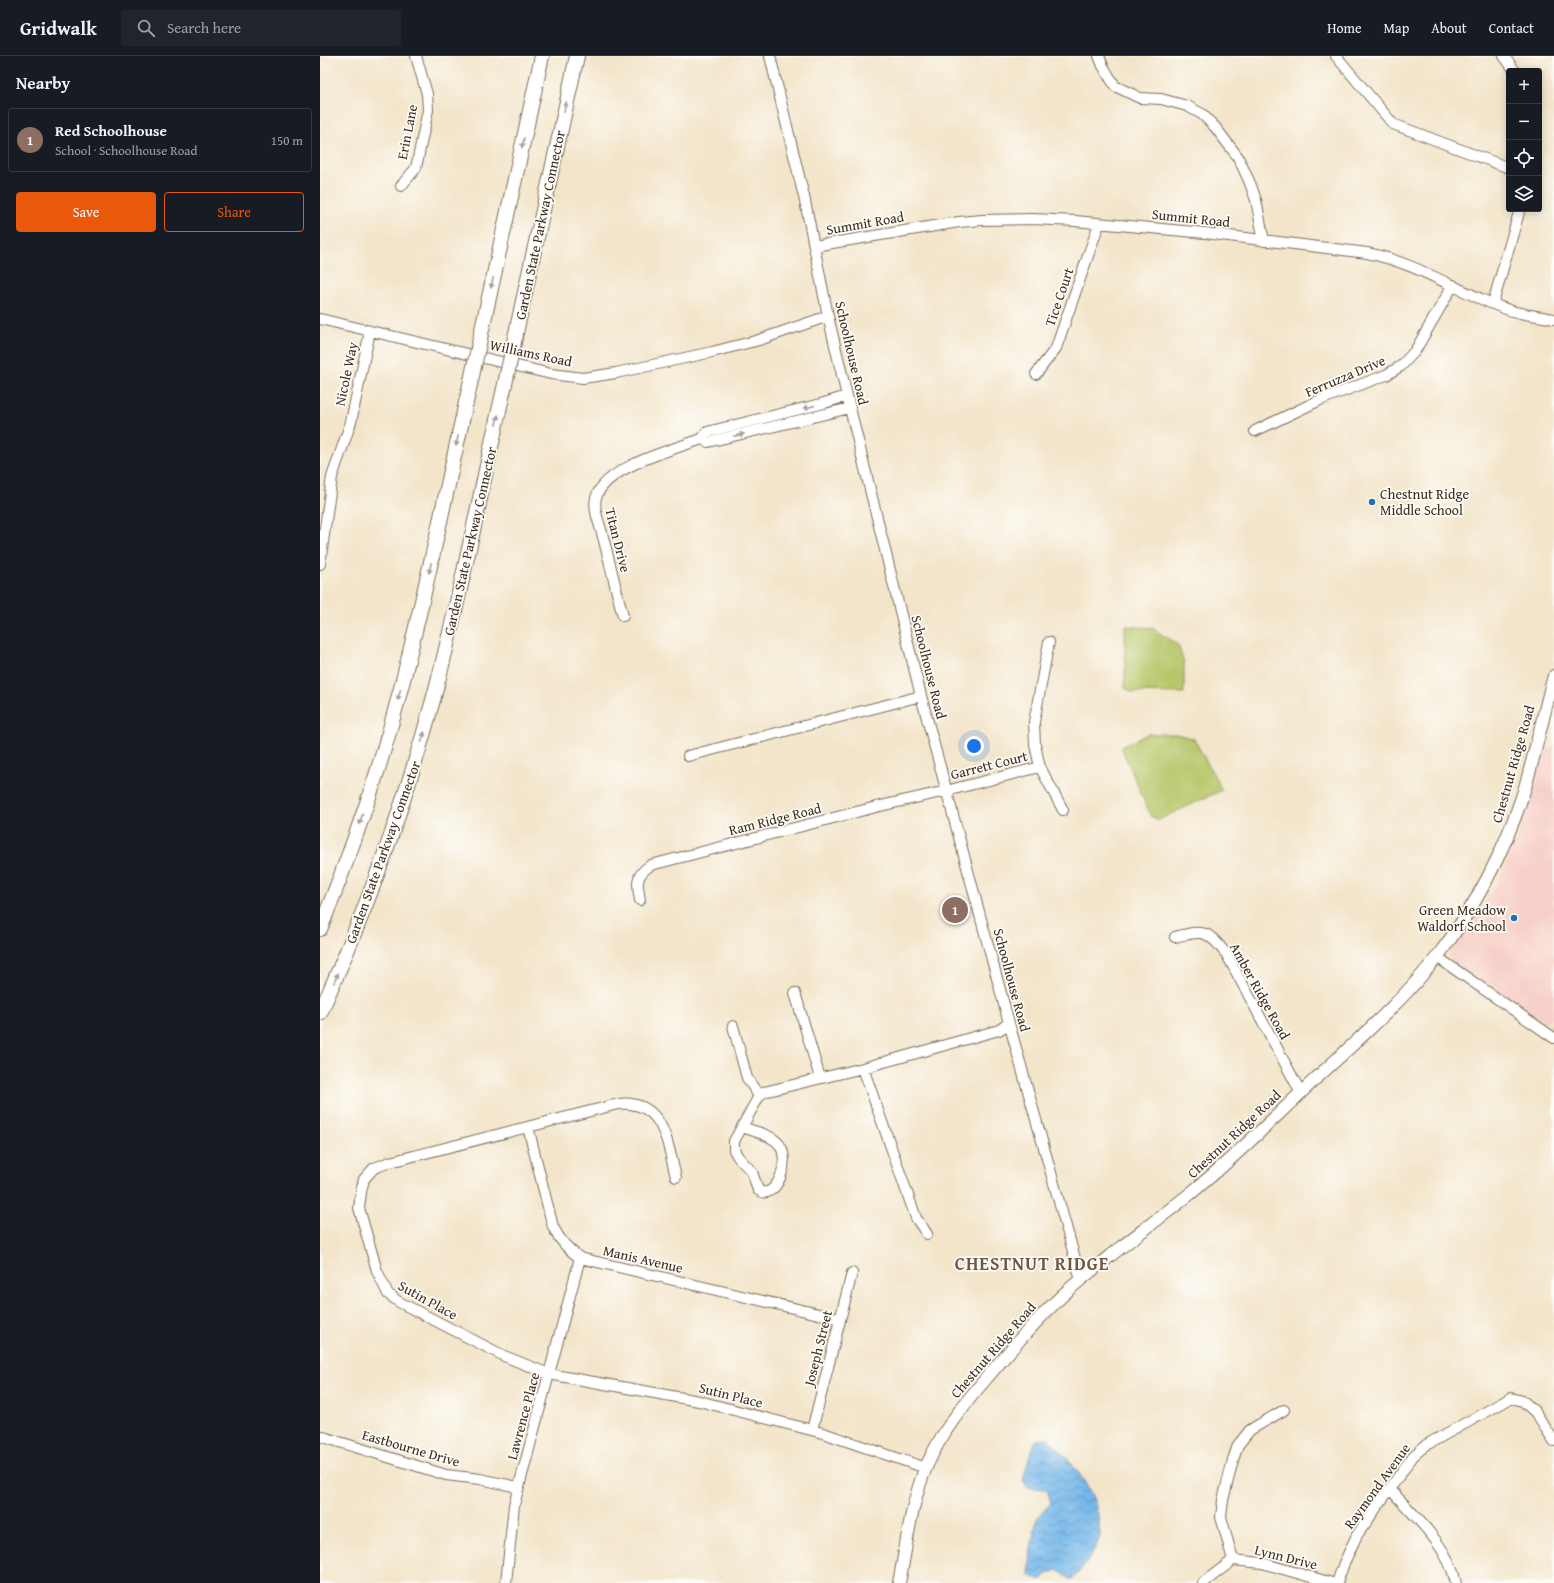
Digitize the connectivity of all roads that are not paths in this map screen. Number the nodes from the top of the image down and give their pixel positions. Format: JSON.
{"nodes":[{"id":1,"x":416,"y":56,"type":"edge"},
{"id":2,"x":542,"y":56,"type":"edge"},
{"id":3,"x":577,"y":56,"type":"edge"},
{"id":4,"x":770,"y":56,"type":"edge"},
{"id":5,"x":1099,"y":56,"type":"edge"},
{"id":6,"x":1336,"y":56,"type":"edge"},
{"id":7,"x":1504,"y":56,"type":"edge"},
{"id":8,"x":1513,"y":68,"type":"edge"},
{"id":9,"x":1506,"y":167,"type":"edge"},
{"id":10,"x":401,"y":186,"type":"dead end"},
{"id":11,"x":1519,"y":212,"type":"edge"},
{"id":12,"x":1099,"y":224,"type":"junction"},
{"id":13,"x":1264,"y":241,"type":"junction"},
{"id":14,"x":814,"y":246,"type":"junction"},
{"id":15,"x":1453,"y":285,"type":"junction"},
{"id":16,"x":1493,"y":303,"type":"junction"},
{"id":17,"x":828,"y":316,"type":"junction"},
{"id":18,"x":320,"y":319,"type":"edge"},
{"id":19,"x":1554,"y":319,"type":"edge"},
{"id":20,"x":370,"y":330,"type":"junction"},
{"id":21,"x":1036,"y":374,"type":"dead end"},
{"id":22,"x":847,"y":396,"type":"junction"},
{"id":23,"x":850,"y":408,"type":"junction"},
{"id":24,"x":1255,"y":431,"type":"dead end"},
{"id":25,"x":702,"y":440,"type":"junction"},
{"id":26,"x":320,"y":564,"type":"edge"},
{"id":27,"x":623,"y":616,"type":"dead end"},
{"id":28,"x":1049,"y":642,"type":"dead end"},
{"id":29,"x":1554,"y":676,"type":"edge"},
{"id":30,"x":921,"y":696,"type":"junction"},
{"id":31,"x":688,"y":756,"type":"dead end"},
{"id":32,"x":1040,"y":767,"type":"junction"},
{"id":33,"x":946,"y":791,"type":"junction"},
{"id":34,"x":1063,"y":810,"type":"dead end"},
{"id":35,"x":640,"y":900,"type":"dead end"},
{"id":36,"x":320,"y":928,"type":"edge"},
{"id":37,"x":1175,"y":937,"type":"dead end"},
{"id":38,"x":1437,"y":957,"type":"junction"},
{"id":39,"x":795,"y":993,"type":"dead end"},
{"id":40,"x":320,"y":1013,"type":"edge"},
{"id":41,"x":1009,"y":1023,"type":"junction"},
{"id":42,"x":733,"y":1026,"type":"dead end"},
{"id":43,"x":1554,"y":1038,"type":"edge"},
{"id":44,"x":863,"y":1068,"type":"junction"},
{"id":45,"x":820,"y":1078,"type":"junction"},
{"id":46,"x":1301,"y":1093,"type":"junction"},
{"id":47,"x":759,"y":1096,"type":"junction"},
{"id":48,"x":528,"y":1127,"type":"junction"},
{"id":49,"x":742,"y":1127,"type":"junction"},
{"id":50,"x":676,"y":1177,"type":"dead end"},
{"id":51,"x":927,"y":1234,"type":"dead end"},
{"id":52,"x":580,"y":1258,"type":"junction"},
{"id":53,"x":852,"y":1273,"type":"dead end"},
{"id":54,"x":1081,"y":1280,"type":"junction"},
{"id":55,"x":840,"y":1319,"type":"junction"},
{"id":56,"x":549,"y":1374,"type":"junction"},
{"id":57,"x":1284,"y":1410,"type":"dead end"},
{"id":58,"x":812,"y":1430,"type":"junction"},
{"id":59,"x":320,"y":1436,"type":"edge"},
{"id":60,"x":1554,"y":1441,"type":"edge"},
{"id":61,"x":926,"y":1468,"type":"junction"},
{"id":62,"x":518,"y":1487,"type":"junction"},
{"id":63,"x":1390,"y":1489,"type":"junction"},
{"id":64,"x":1233,"y":1560,"type":"junction"},
{"id":65,"x":506,"y":1583,"type":"edge"},
{"id":66,"x":899,"y":1583,"type":"edge"},
{"id":67,"x":1203,"y":1583,"type":"edge"},
{"id":68,"x":1332,"y":1583,"type":"edge"},
{"id":69,"x":1337,"y":1583,"type":"edge"},
{"id":70,"x":1456,"y":1583,"type":"edge"}],
"edges":[{"from":1,"to":10,"type":"street","name":"Erin Lane"},
{"from":2,"to":36,"type":"highway","one_way":true,"bridge":true},
{"from":40,"to":3,"type":"highway","name":"Garden State Parkway Connector","one_way":true,"bridge":true},
{"from":4,"to":14,"type":"street","name":"Schoolhouse Road"},
{"from":5,"to":13,"type":"street"},
{"from":6,"to":9,"type":"street"},
{"from":7,"to":8,"type":"street"},
{"from":11,"to":16,"type":"street"},
{"from":12,"to":13,"type":"street","name":"Summit Road"},
{"from":12,"to":14,"type":"street","name":"Summit Road"},
{"from":12,"to":21,"type":"street","name":"Tice Court"},
{"from":13,"to":15,"type":"street","name":"Summit Road"},
{"from":14,"to":17,"type":"street","name":"Schoolhouse Road"},
{"from":15,"to":16,"type":"street","name":"Summit Road"},
{"from":15,"to":24,"type":"street","name":"Ferruzza Drive"},
{"from":16,"to":19,"type":"street","name":"Summit Road"},
{"from":17,"to":20,"type":"street","name":"Williams Road"},
{"from":17,"to":22,"type":"street","name":"Schoolhouse Road"},
{"from":18,"to":20,"type":"street","name":"Williams Road"},
{"from":20,"to":26,"type":"street","name":"Nicole Way"},
{"from":22,"to":23,"type":"street","name":"Schoolhouse Road"},
{"from":22,"to":25,"type":"street","name":"Titan Drive","one_way":true},
{"from":25,"to":23,"type":"street","name":"Titan Drive","one_way":true},
{"from":23,"to":30,"type":"street","name":"Schoolhouse Road"},
{"from":25,"to":27,"type":"street","name":"Titan Drive"},
{"from":28,"to":32,"type":"street","name":"Garrett Court"},
{"from":29,"to":38,"type":"main road","name":"Chestnut Ridge Road"},
{"from":30,"to":31,"type":"street"},
{"from":30,"to":33,"type":"street","name":"Schoolhouse Road"},
{"from":32,"to":33,"type":"street","name":"Garrett Court"},
{"from":32,"to":34,"type":"street","name":"Garrett Court"},
{"from":33,"to":35,"type":"street","name":"Ram Ridge Road"},
{"from":33,"to":41,"type":"street","name":"Schoolhouse Road"},
{"from":37,"to":46,"type":"street","name":"Amber Ridge Road"},
{"from":38,"to":43,"type":"street"},
{"from":38,"to":46,"type":"main road","name":"Chestnut Ridge Road"},
{"from":39,"to":45,"type":"street"},
{"from":41,"to":44,"type":"street"},
{"from":41,"to":54,"type":"street","name":"Schoolhouse Road"},
{"from":42,"to":47,"type":"street"},
{"from":44,"to":45,"type":"street"},
{"from":44,"to":51,"type":"street"},
{"from":45,"to":47,"type":"street"},
{"from":46,"to":54,"type":"main road","name":"Chestnut Ridge Road"},
{"from":47,"to":49,"type":"street"},
{"from":48,"to":50,"type":"street","name":"Sutin Place"},
{"from":48,"to":52,"type":"street","name":"Manis Avenue"},
{"from":48,"to":56,"type":"street","name":"Sutin Place"},
{"from":49,"to":49,"type":"street"},
{"from":52,"to":55,"type":"street","name":"Manis Avenue"},
{"from":52,"to":56,"type":"street","name":"Lawrence Place"},
{"from":53,"to":55,"type":"street","name":"Joseph Street"},
{"from":54,"to":61,"type":"main road","name":"Chestnut Ridge Road"},
{"from":55,"to":58,"type":"street","name":"Joseph Street"},
{"from":56,"to":58,"type":"street","name":"Sutin Place"},
{"from":56,"to":62,"type":"street","name":"Lawrence Place"},
{"from":57,"to":64,"type":"street"},
{"from":58,"to":61,"type":"street","name":"Sutin Place"},
{"from":59,"to":62,"type":"street","name":"Eastbourne Drive"},
{"from":60,"to":63,"type":"street","name":"Raymond Avenue"},
{"from":61,"to":66,"type":"main road","name":"Chestnut Ridge Road"},
{"from":62,"to":65,"type":"street","name":"Lawrence Place"},
{"from":63,"to":69,"type":"street","name":"Raymond Avenue"},
{"from":63,"to":70,"type":"street"},
{"from":64,"to":67,"type":"street"},
{"from":64,"to":68,"type":"street","name":"Lynn Drive"}]}
